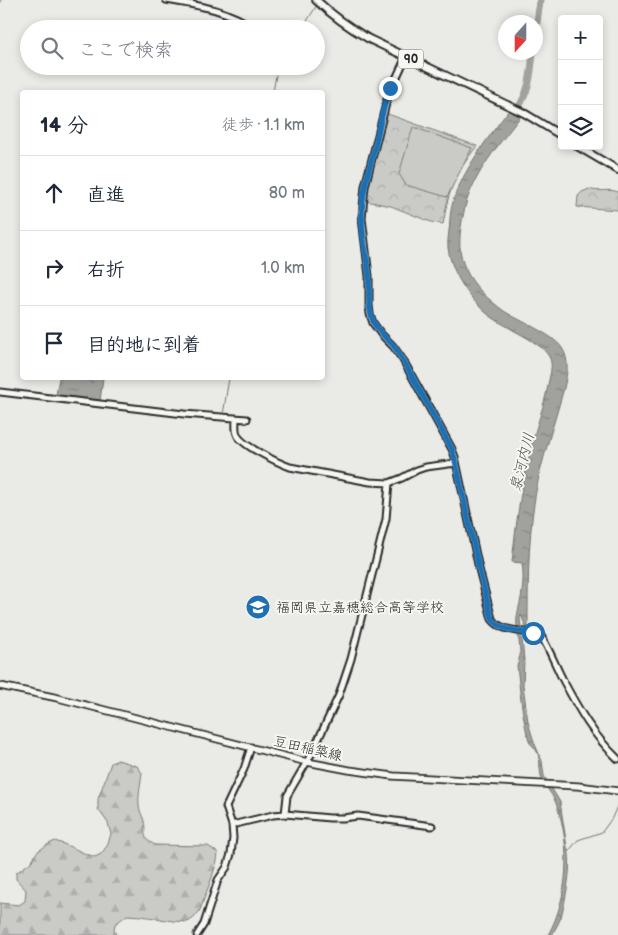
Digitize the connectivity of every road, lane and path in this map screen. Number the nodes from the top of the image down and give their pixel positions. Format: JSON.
{"nodes":[{"id":1,"x":166,"y":0,"type":"edge"},
{"id":2,"x":317,"y":1,"type":"edge"},
{"id":3,"x":242,"y":20,"type":"edge"},
{"id":4,"x":406,"y":57,"type":"junction"},
{"id":5,"x":558,"y":134,"type":"edge"},
{"id":6,"x":584,"y":150,"type":"edge"},
{"id":7,"x":618,"y":170,"type":"edge"},
{"id":8,"x":0,"y":392,"type":"edge"},
{"id":9,"x":236,"y":419,"type":"junction"},
{"id":10,"x":247,"y":419,"type":"dead end"},
{"id":11,"x":456,"y":463,"type":"junction"},
{"id":12,"x":389,"y":483,"type":"junction"},
{"id":13,"x":0,"y":686,"type":"edge"},
{"id":14,"x":251,"y":747,"type":"junction"},
{"id":15,"x":618,"y":759,"type":"edge"},
{"id":16,"x":307,"y":762,"type":"junction"},
{"id":17,"x":618,"y":791,"type":"edge"},
{"id":18,"x":285,"y":814,"type":"junction"},
{"id":19,"x":232,"y":824,"type":"junction"},
{"id":20,"x":432,"y":826,"type":"dead end"},
{"id":21,"x":197,"y":935,"type":"edge"}],
"edges":[{"from":1,"to":3,"type":"street"},
{"from":2,"to":4,"type":"main road","number":"90"},
{"from":4,"to":5,"type":"main road","number":"90"},
{"from":4,"to":11,"type":"street"},
{"from":6,"to":7,"type":"main road"},
{"from":8,"to":9,"type":"street"},
{"from":9,"to":10,"type":"street"},
{"from":9,"to":12,"type":"street"},
{"from":11,"to":12,"type":"street"},
{"from":11,"to":15,"type":"street"},
{"from":12,"to":16,"type":"street"},
{"from":13,"to":14,"type":"main road","name":"豆田稲築線"},
{"from":14,"to":16,"type":"main road","name":"豆田稲築線"},
{"from":14,"to":19,"type":"street"},
{"from":16,"to":17,"type":"main road","name":"豆田稲築線"},
{"from":16,"to":18,"type":"street"},
{"from":18,"to":19,"type":"street"},
{"from":18,"to":20,"type":"street"},
{"from":19,"to":21,"type":"street"}]}
